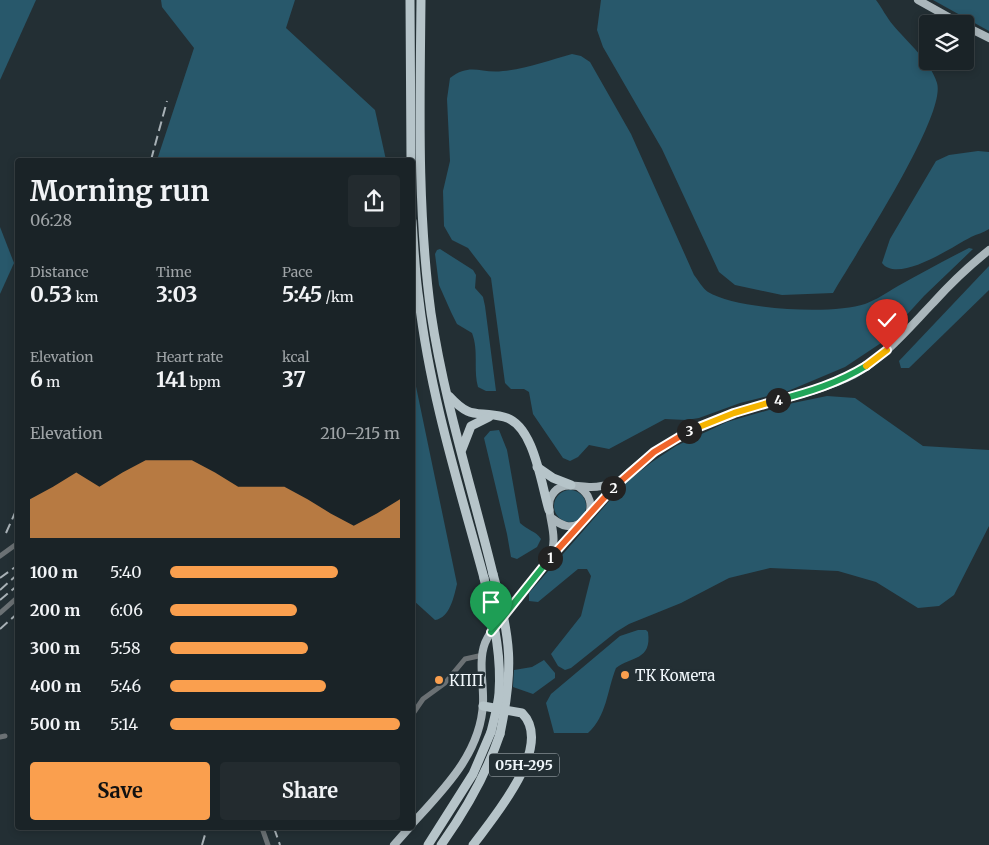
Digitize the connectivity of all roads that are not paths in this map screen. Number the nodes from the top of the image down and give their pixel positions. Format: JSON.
{"nodes":[{"id":1,"x":410,"y":0,"type":"edge"},
{"id":2,"x":421,"y":0,"type":"edge"},
{"id":3,"x":918,"y":0,"type":"edge"},
{"id":4,"x":945,"y":15,"type":"edge"},
{"id":5,"x":974,"y":30,"type":"edge"},
{"id":6,"x":989,"y":38,"type":"edge"},
{"id":7,"x":411,"y":158,"type":"edge"},
{"id":8,"x":989,"y":250,"type":"edge"},
{"id":9,"x":415,"y":255,"type":"edge"},
{"id":10,"x":447,"y":394,"type":"junction"},
{"id":11,"x":491,"y":416,"type":"junction"},
{"id":12,"x":462,"y":450,"type":"junction"},
{"id":13,"x":537,"y":467,"type":"junction"},
{"id":14,"x":621,"y":480,"type":"junction"},
{"id":15,"x":575,"y":486,"type":"junction"},
{"id":16,"x":551,"y":514,"type":"junction"},
{"id":17,"x":586,"y":519,"type":"junction"},
{"id":18,"x":15,"y":545,"type":"edge"},
{"id":19,"x":0,"y":556,"type":"edge"},
{"id":20,"x":547,"y":562,"type":"junction"},
{"id":21,"x":15,"y":600,"type":"edge"},
{"id":22,"x":0,"y":613,"type":"edge"},
{"id":23,"x":483,"y":655,"type":"junction"},
{"id":24,"x":483,"y":706,"type":"junction"},
{"id":25,"x":415,"y":711,"type":"edge"},
{"id":26,"x":496,"y":733,"type":"junction"},
{"id":27,"x":415,"y":820,"type":"edge"},
{"id":28,"x":263,"y":830,"type":"edge"},
{"id":29,"x":407,"y":830,"type":"edge"},
{"id":30,"x":268,"y":845,"type":"edge"},
{"id":31,"x":394,"y":845,"type":"edge"},
{"id":32,"x":428,"y":845,"type":"edge"},
{"id":33,"x":441,"y":845,"type":"edge"},
{"id":34,"x":473,"y":845,"type":"edge"}],
"edges":[{"from":1,"to":7,"type":"highway"},
{"from":2,"to":10,"type":"highway"},
{"from":3,"to":4,"type":"main road"},
{"from":5,"to":6,"type":"main road"},
{"from":8,"to":14,"type":"main road","number":"05Н-295"},
{"from":9,"to":26,"type":"highway","bridge":true},
{"from":10,"to":11,"type":"highway"},
{"from":10,"to":12,"type":"highway"},
{"from":11,"to":12,"type":"highway"},
{"from":11,"to":13,"type":"highway"},
{"from":12,"to":26,"type":"highway","bridge":true},
{"from":13,"to":15,"type":"highway","number":"05Н-295"},
{"from":13,"to":16,"type":"highway"},
{"from":14,"to":15,"type":"main road","number":"05Н-295"},
{"from":14,"to":17,"type":"main road","number":"05Н-295"},
{"from":15,"to":16,"type":"main road","number":"05Н-295"},
{"from":15,"to":17,"type":"main road"},
{"from":16,"to":17,"type":"main road"},
{"from":16,"to":20,"type":"main road","number":"05Н-295"},
{"from":17,"to":20,"type":"main road","number":"05Н-295"},
{"from":18,"to":19,"type":"street"},
{"from":20,"to":23,"type":"main road","number":"05Н-295"},
{"from":21,"to":22,"type":"street"},
{"from":23,"to":24,"type":"main road","number":"05Н-295"},
{"from":23,"to":25,"type":"street"},
{"from":24,"to":27,"type":"main road","number":"05Н-295"},
{"from":24,"to":34,"type":"highway","number":"05Н-295"},
{"from":26,"to":32,"type":"highway"},
{"from":26,"to":33,"type":"highway"},
{"from":28,"to":30,"type":"street"},
{"from":29,"to":31,"type":"main road"}]}
